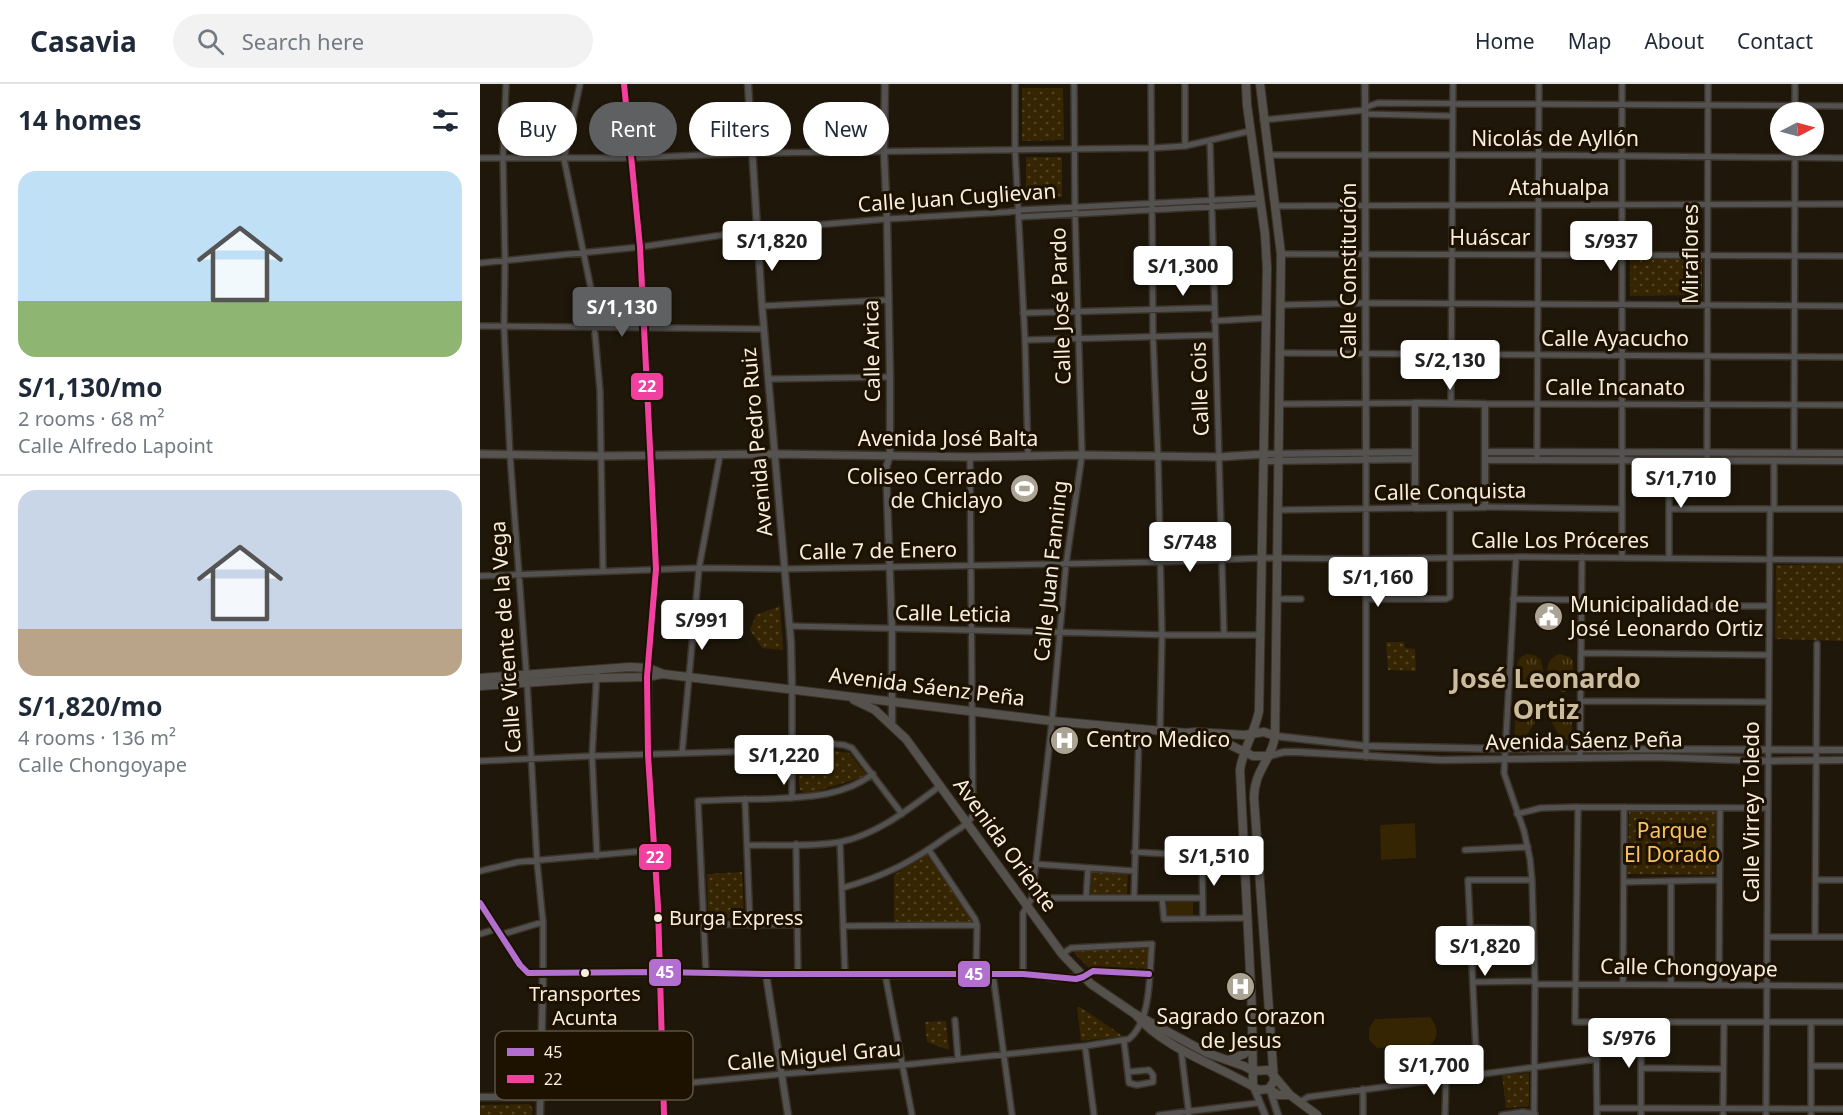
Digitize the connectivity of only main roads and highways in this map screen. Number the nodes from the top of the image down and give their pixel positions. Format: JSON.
{"nodes":[{"id":1,"x":1246,"y":84,"type":"edge"},
{"id":2,"x":1260,"y":84,"type":"edge"},
{"id":3,"x":1267,"y":318,"type":"junction"},
{"id":4,"x":1280,"y":318,"type":"junction"},
{"id":5,"x":480,"y":454,"type":"edge"},
{"id":6,"x":1264,"y":458,"type":"junction"},
{"id":7,"x":480,"y":678,"type":"edge"},
{"id":8,"x":527,"y":678,"type":"junction"},
{"id":9,"x":480,"y":686,"type":"edge"},
{"id":10,"x":848,"y":697,"type":"junction"},
{"id":11,"x":1186,"y":733,"type":"junction"},
{"id":12,"x":1251,"y":735,"type":"junction"},
{"id":13,"x":1275,"y":736,"type":"junction"},
{"id":14,"x":1244,"y":751,"type":"junction"},
{"id":15,"x":1269,"y":756,"type":"junction"},
{"id":16,"x":1143,"y":1020,"type":"junction"},
{"id":17,"x":1253,"y":1044,"type":"junction"},
{"id":18,"x":1229,"y":1060,"type":"junction"},
{"id":19,"x":1253,"y":1071,"type":"junction"},
{"id":20,"x":1273,"y":1073,"type":"junction"},
{"id":21,"x":1253,"y":1086,"type":"junction"},
{"id":22,"x":1269,"y":1089,"type":"junction"},
{"id":23,"x":1290,"y":1095,"type":"junction"},
{"id":24,"x":1317,"y":1115,"type":"edge"}],
"edges":[{"from":1,"to":3,"type":"main road"},
{"from":2,"to":4,"type":"main road"},
{"from":3,"to":4,"type":"main road"},
{"from":3,"to":6,"type":"main road"},
{"from":4,"to":13,"type":"main road"},
{"from":5,"to":6,"type":"main road","name":"Avenida José Balta"},
{"from":6,"to":12,"type":"main road"},
{"from":7,"to":8,"type":"main road","name":"Avenida Sáenz Peña"},
{"from":8,"to":9,"type":"main road","name":"Avenida Sáenz Peña"},
{"from":8,"to":10,"type":"main road","name":"Avenida Sáenz Peña"},
{"from":10,"to":11,"type":"main road","name":"Avenida Sáenz Peña"},
{"from":10,"to":16,"type":"main road","name":"Avenida Oriente"},
{"from":11,"to":12,"type":"main road","name":"Avenida Sáenz Peña"},
{"from":11,"to":14,"type":"main road","name":"Avenida Sáenz Peña"},
{"from":12,"to":13,"type":"main road","name":"Avenida Sáenz Peña"},
{"from":12,"to":14,"type":"main road"},
{"from":13,"to":15,"type":"main road"},
{"from":14,"to":15,"type":"main road","name":"Avenida Sáenz Peña"},
{"from":14,"to":17,"type":"main road"},
{"from":15,"to":20,"type":"main road"},
{"from":16,"to":18,"type":"main road","name":"Avenida Oriente"},
{"from":16,"to":21,"type":"main road","name":"Avenida Oriente"},
{"from":17,"to":18,"type":"main road"},
{"from":17,"to":19,"type":"main road"},
{"from":18,"to":19,"type":"main road","name":"Avenida Oriente"},
{"from":19,"to":20,"type":"main road","name":"Avenida Oriente"},
{"from":19,"to":21,"type":"main road"},
{"from":20,"to":22,"type":"main road"},
{"from":20,"to":23,"type":"main road"},
{"from":21,"to":22,"type":"main road","name":"Avenida Oriente"},
{"from":22,"to":23,"type":"main road","name":"Avenida Oriente"},
{"from":23,"to":24,"type":"main road"}]}
